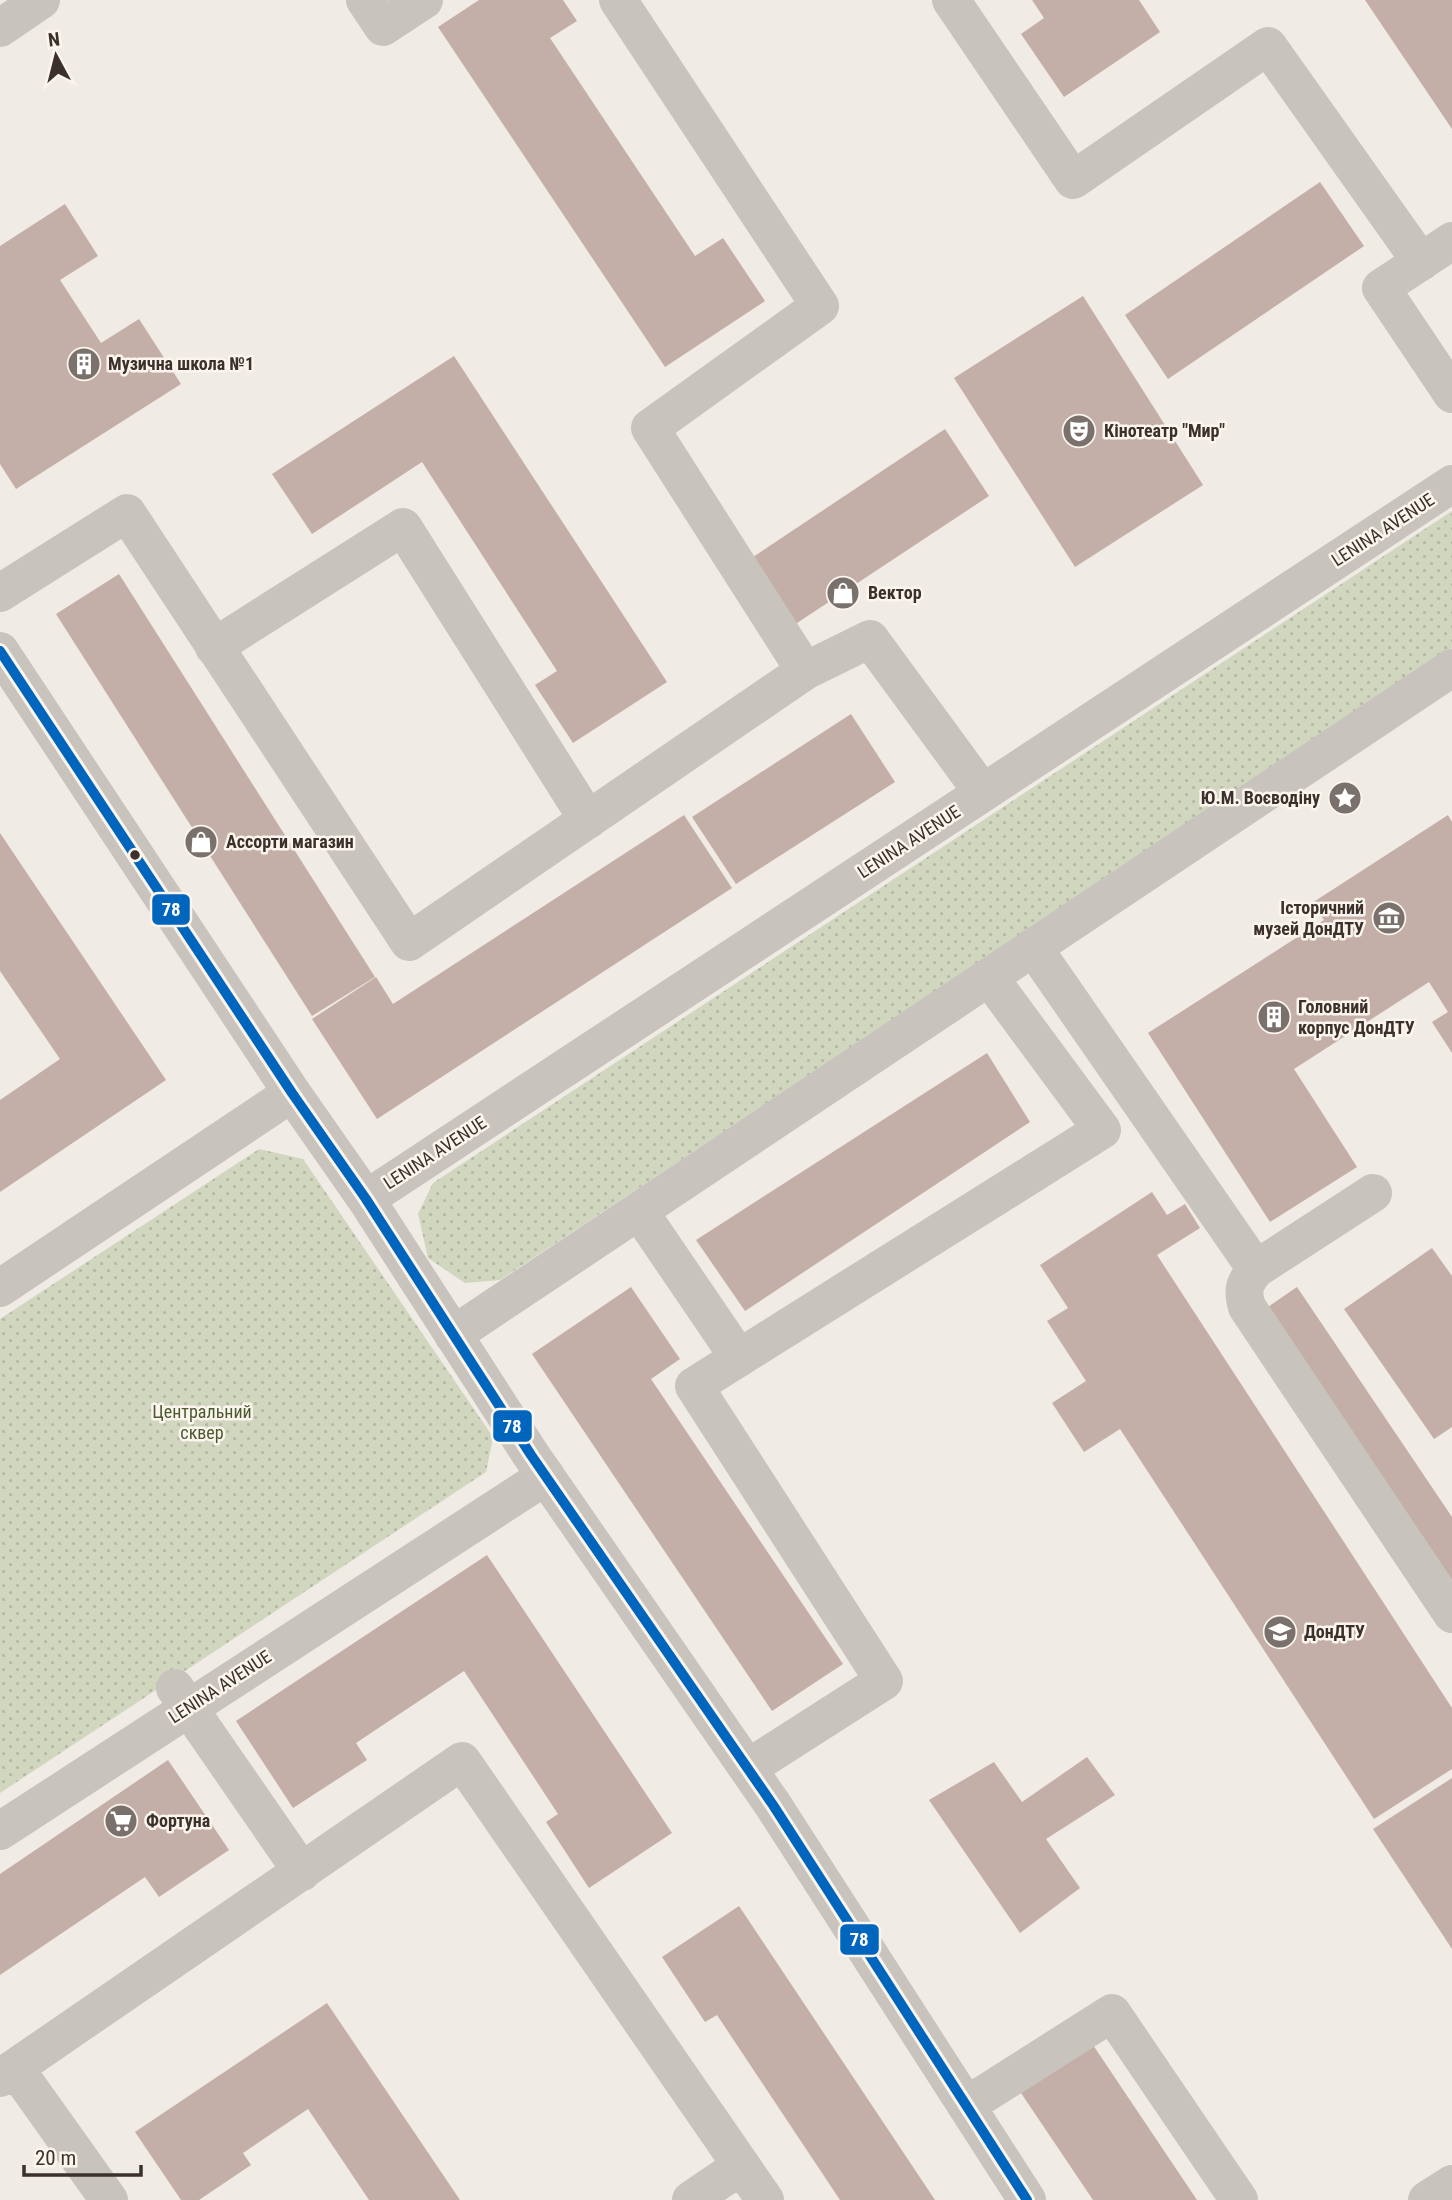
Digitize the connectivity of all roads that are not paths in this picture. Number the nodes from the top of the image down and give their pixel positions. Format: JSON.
{"nodes":[{"id":1,"x":41,"y":0,"type":"edge"},
{"id":2,"x":365,"y":0,"type":"edge"},
{"id":3,"x":424,"y":0,"type":"edge"},
{"id":4,"x":618,"y":0,"type":"edge"},
{"id":5,"x":951,"y":0,"type":"edge"},
{"id":6,"x":0,"y":28,"type":"edge"},
{"id":7,"x":1436,"y":251,"type":"edge"},
{"id":8,"x":1452,"y":394,"type":"edge"},
{"id":9,"x":1452,"y":484,"type":"edge"},
{"id":10,"x":0,"y":593,"type":"edge"},
{"id":11,"x":215,"y":647,"type":"junction"},
{"id":12,"x":1,"y":653,"type":"edge"},
{"id":13,"x":1452,"y":668,"type":"edge"},
{"id":14,"x":805,"y":671,"type":"junction"},
{"id":15,"x":983,"y":793,"type":"junction"},
{"id":16,"x":588,"y":820,"type":"junction"},
{"id":17,"x":1033,"y":947,"type":"junction"},
{"id":18,"x":989,"y":977,"type":"junction"},
{"id":19,"x":292,"y":1093,"type":"junction"},
{"id":20,"x":1373,"y":1193,"type":"dead end"},
{"id":21,"x":366,"y":1199,"type":"junction"},
{"id":22,"x":639,"y":1211,"type":"junction"},
{"id":23,"x":1256,"y":1269,"type":"junction"},
{"id":24,"x":0,"y":1288,"type":"edge"},
{"id":25,"x":453,"y":1335,"type":"junction"},
{"id":26,"x":739,"y":1358,"type":"junction"},
{"id":27,"x":546,"y":1476,"type":"junction"},
{"id":28,"x":1452,"y":1614,"type":"edge"},
{"id":29,"x":182,"y":1697,"type":"junction"},
{"id":30,"x":748,"y":1768,"type":"junction"},
{"id":31,"x":0,"y":1831,"type":"edge"},
{"id":32,"x":302,"y":1872,"type":"junction"},
{"id":33,"x":8,"y":2073,"type":"edge"},
{"id":34,"x":967,"y":2105,"type":"junction"},
{"id":35,"x":741,"y":2165,"type":"junction"},
{"id":36,"x":1452,"y":2183,"type":"edge"},
{"id":37,"x":109,"y":2200,"type":"edge"},
{"id":38,"x":691,"y":2200,"type":"edge"},
{"id":39,"x":765,"y":2200,"type":"edge"},
{"id":40,"x":1027,"y":2200,"type":"edge"},
{"id":41,"x":1239,"y":2200,"type":"edge"},
{"id":42,"x":1427,"y":2200,"type":"edge"}],
"edges":[{"from":1,"to":6,"type":"street"},
{"from":2,"to":3,"type":"street"},
{"from":4,"to":14,"type":"street"},
{"from":5,"to":7,"type":"street"},
{"from":7,"to":8,"type":"street"},
{"from":9,"to":15,"type":"street","name":"LENINA AVENUE"},
{"from":10,"to":11,"type":"street"},
{"from":11,"to":16,"type":"street"},
{"from":11,"to":16,"type":"street"},
{"from":12,"to":19,"type":"street"},
{"from":13,"to":17,"type":"street"},
{"from":14,"to":15,"type":"street"},
{"from":14,"to":16,"type":"street"},
{"from":15,"to":21,"type":"street","name":"LENINA AVENUE"},
{"from":17,"to":18,"type":"street"},
{"from":17,"to":23,"type":"street"},
{"from":18,"to":22,"type":"street"},
{"from":18,"to":26,"type":"street"},
{"from":19,"to":21,"type":"street"},
{"from":19,"to":24,"type":"street"},
{"from":20,"to":23,"type":"street"},
{"from":21,"to":25,"type":"street"},
{"from":22,"to":25,"type":"street"},
{"from":22,"to":26,"type":"street"},
{"from":23,"to":28,"type":"street"},
{"from":25,"to":27,"type":"street"},
{"from":26,"to":30,"type":"street"},
{"from":27,"to":29,"type":"street","name":"LENINA AVENUE"},
{"from":27,"to":30,"type":"street"},
{"from":29,"to":31,"type":"street","name":"LENINA AVENUE"},
{"from":29,"to":32,"type":"street"},
{"from":30,"to":34,"type":"street"},
{"from":32,"to":33,"type":"street"},
{"from":32,"to":35,"type":"street"},
{"from":33,"to":37,"type":"street"},
{"from":34,"to":40,"type":"street"},
{"from":34,"to":41,"type":"street"},
{"from":35,"to":38,"type":"street"},
{"from":35,"to":39,"type":"street"},
{"from":36,"to":42,"type":"street"}]}
